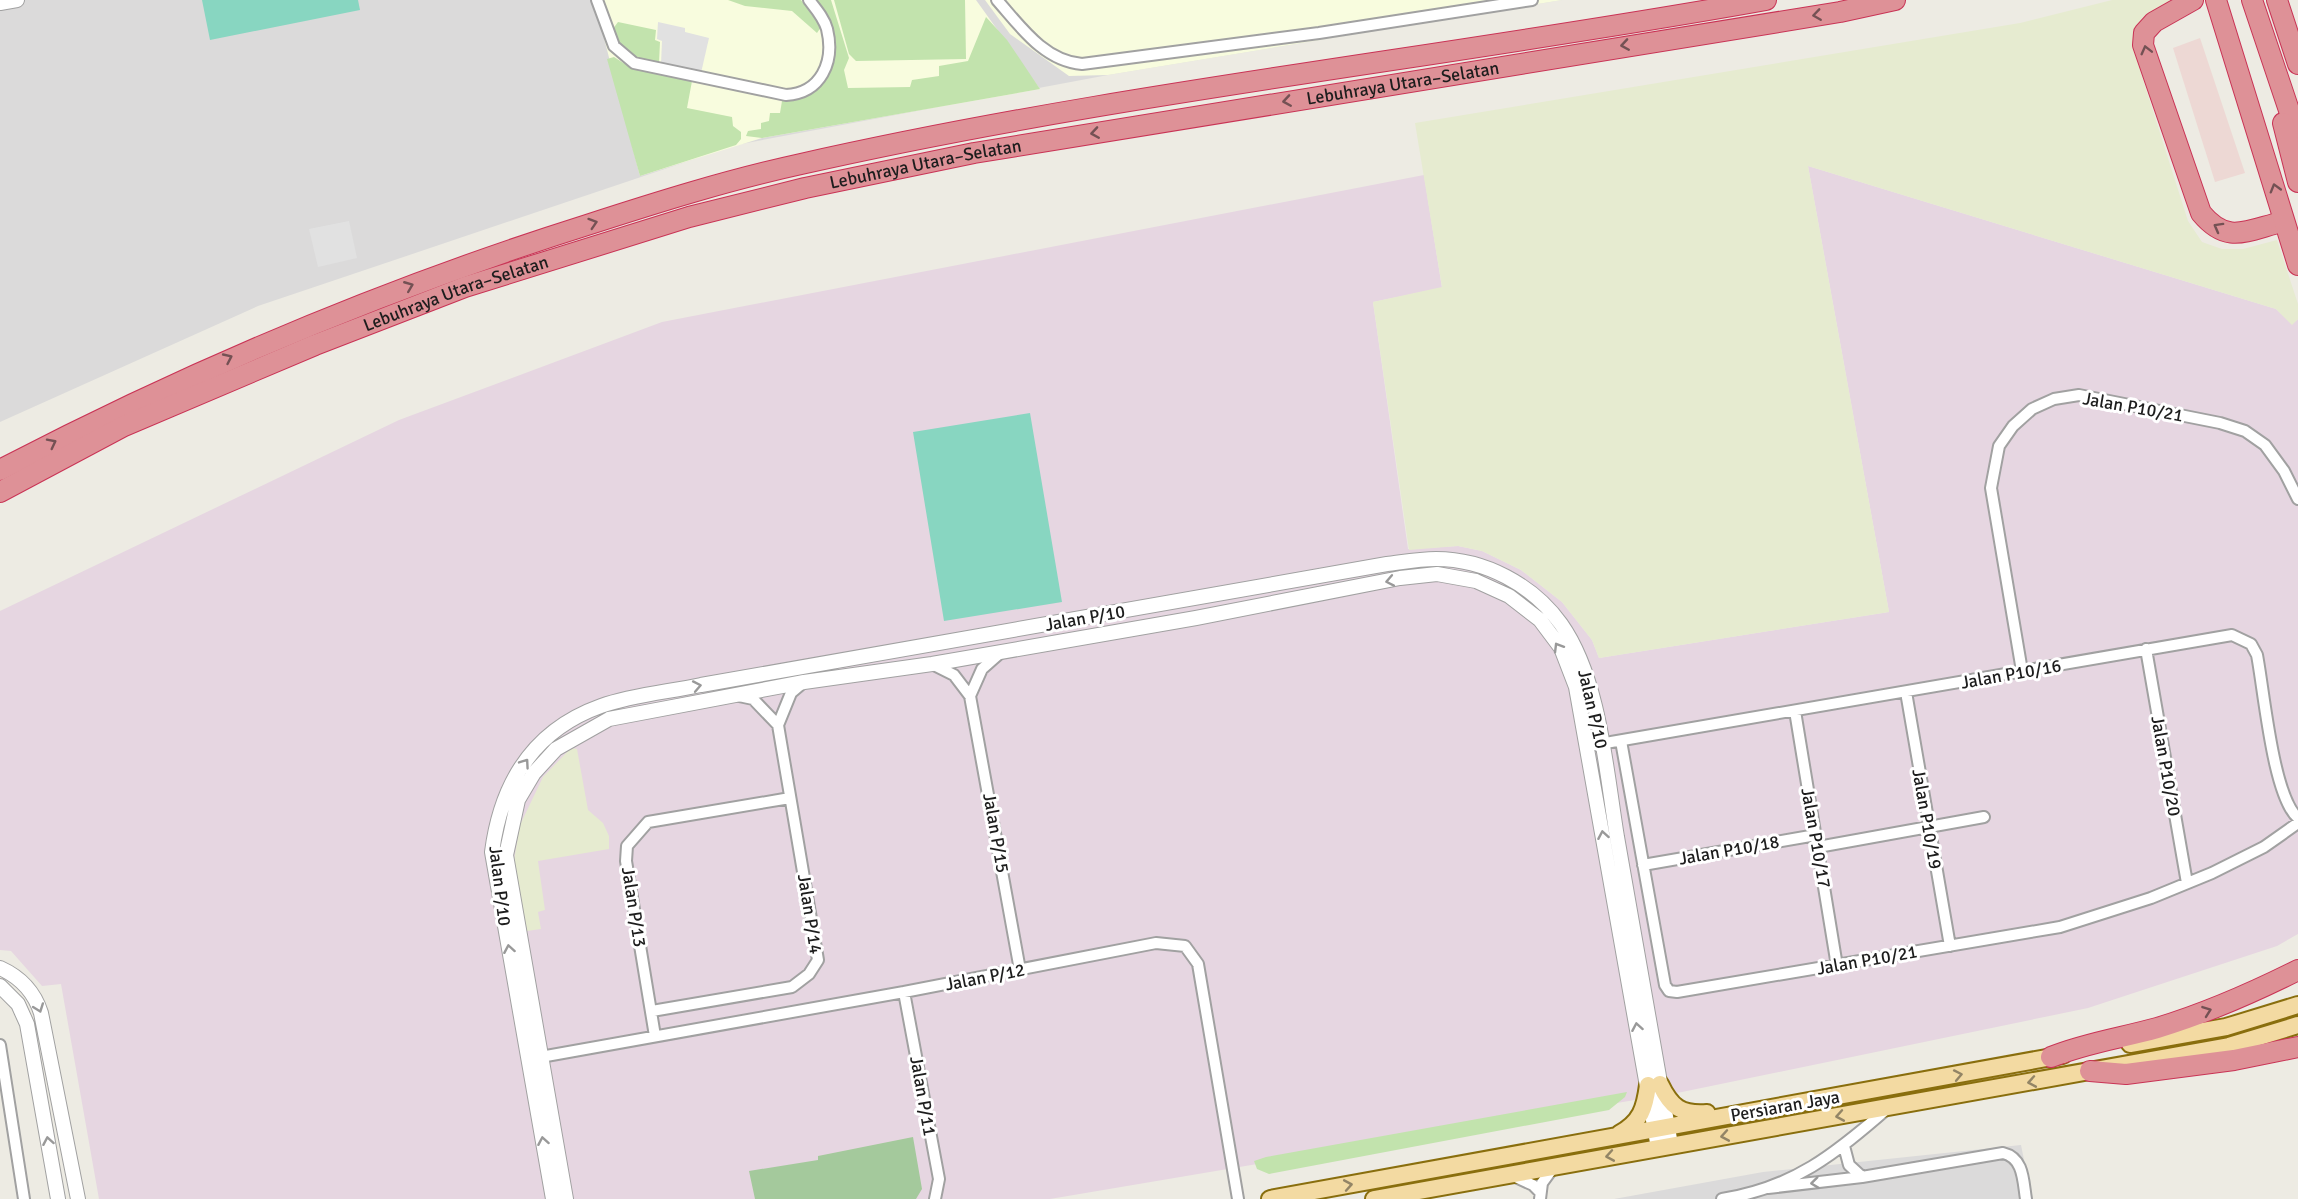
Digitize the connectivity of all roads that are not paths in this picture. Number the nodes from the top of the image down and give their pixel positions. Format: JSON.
{"nodes":[{"id":1,"x":17,"y":0,"type":"edge"},
{"id":2,"x":597,"y":0,"type":"edge"},
{"id":3,"x":809,"y":0,"type":"edge"},
{"id":4,"x":997,"y":0,"type":"edge"},
{"id":5,"x":1532,"y":0,"type":"edge"},
{"id":6,"x":1766,"y":0,"type":"edge"},
{"id":7,"x":1895,"y":0,"type":"edge"},
{"id":8,"x":2193,"y":0,"type":"edge"},
{"id":9,"x":2216,"y":0,"type":"edge"},
{"id":10,"x":2252,"y":0,"type":"edge"},
{"id":11,"x":2277,"y":0,"type":"edge"},
{"id":12,"x":2282,"y":0,"type":"edge"},
{"id":13,"x":0,"y":3,"type":"edge"},
{"id":14,"x":2298,"y":26,"type":"edge"},
{"id":15,"x":2265,"y":42,"type":"junction"},
{"id":16,"x":2298,"y":64,"type":"edge"},
{"id":17,"x":2298,"y":137,"type":"edge"},
{"id":18,"x":2298,"y":182,"type":"edge"},
{"id":19,"x":2274,"y":224,"type":"dead end"},
{"id":20,"x":2298,"y":265,"type":"edge"},
{"id":21,"x":0,"y":470,"type":"edge"},
{"id":22,"x":0,"y":492,"type":"edge"},
{"id":23,"x":2298,"y":499,"type":"edge"},
{"id":24,"x":2145,"y":649,"type":"junction"},
{"id":25,"x":1005,"y":650,"type":"junction"},
{"id":26,"x":932,"y":664,"type":"junction"},
{"id":27,"x":2022,"y":671,"type":"junction"},
{"id":28,"x":804,"y":682,"type":"junction"},
{"id":29,"x":1906,"y":692,"type":"junction"},
{"id":30,"x":734,"y":696,"type":"junction"},
{"id":31,"x":970,"y":696,"type":"junction"},
{"id":32,"x":1795,"y":711,"type":"junction"},
{"id":33,"x":778,"y":725,"type":"junction"},
{"id":34,"x":1621,"y":741,"type":"junction"},
{"id":35,"x":1594,"y":745,"type":"junction"},
{"id":36,"x":790,"y":798,"type":"junction"},
{"id":37,"x":1984,"y":816,"type":"dead end"},
{"id":38,"x":2298,"y":818,"type":"edge"},
{"id":39,"x":2298,"y":823,"type":"edge"},
{"id":40,"x":1928,"y":827,"type":"junction"},
{"id":41,"x":1815,"y":835,"type":"junction"},
{"id":42,"x":1818,"y":847,"type":"junction"},
{"id":43,"x":1643,"y":865,"type":"junction"},
{"id":44,"x":2187,"y":883,"type":"junction"},
{"id":45,"x":1950,"y":946,"type":"junction"},
{"id":46,"x":1837,"y":966,"type":"junction"},
{"id":47,"x":0,"y":968,"type":"edge"},
{"id":48,"x":1020,"y":970,"type":"junction"},
{"id":49,"x":2298,"y":970,"type":"edge"},
{"id":50,"x":0,"y":986,"type":"edge"},
{"id":51,"x":904,"y":993,"type":"junction"},
{"id":52,"x":2298,"y":1005,"type":"edge"},
{"id":53,"x":652,"y":1011,"type":"junction"},
{"id":54,"x":2298,"y":1025,"type":"edge"},
{"id":55,"x":655,"y":1036,"type":"junction"},
{"id":56,"x":0,"y":1045,"type":"edge"},
{"id":57,"x":2298,"y":1047,"type":"edge"},
{"id":58,"x":2050,"y":1057,"type":"junction"},
{"id":59,"x":535,"y":1058,"type":"junction"},
{"id":60,"x":2090,"y":1071,"type":"junction"},
{"id":61,"x":1654,"y":1084,"type":"junction"},
{"id":62,"x":1789,"y":1104,"type":"junction"},
{"id":63,"x":1888,"y":1108,"type":"junction"},
{"id":64,"x":1661,"y":1129,"type":"junction"},
{"id":65,"x":1608,"y":1139,"type":"junction"},
{"id":66,"x":1664,"y":1146,"type":"junction"},
{"id":67,"x":1844,"y":1146,"type":"junction"},
{"id":68,"x":1557,"y":1166,"type":"junction"},
{"id":69,"x":1508,"y":1175,"type":"junction"},
{"id":70,"x":1862,"y":1177,"type":"junction"},
{"id":71,"x":1768,"y":1188,"type":"junction"},
{"id":72,"x":1539,"y":1195,"type":"edge"},
{"id":73,"x":24,"y":1199,"type":"edge"},
{"id":74,"x":58,"y":1199,"type":"edge"},
{"id":75,"x":78,"y":1199,"type":"edge"},
{"id":76,"x":553,"y":1199,"type":"edge"},
{"id":77,"x":566,"y":1199,"type":"edge"},
{"id":78,"x":935,"y":1199,"type":"edge"},
{"id":79,"x":1238,"y":1199,"type":"edge"},
{"id":80,"x":1270,"y":1199,"type":"edge"},
{"id":81,"x":1374,"y":1199,"type":"edge"},
{"id":82,"x":1722,"y":1199,"type":"edge"},
{"id":83,"x":2026,"y":1199,"type":"edge"}],
"edges":[{"from":1,"to":13,"type":"street"},
{"from":2,"to":3,"type":"street"},
{"from":4,"to":5,"type":"street"},
{"from":21,"to":6,"type":"highway","name":"Lebuhraya Utara–Selatan","one_way":true},
{"from":7,"to":22,"type":"highway","name":"Lebuhraya Utara–Selatan","one_way":true},
{"from":19,"to":8,"type":"highway","one_way":true},
{"from":20,"to":9,"type":"highway","one_way":true},
{"from":10,"to":15,"type":"highway"},
{"from":11,"to":16,"type":"highway"},
{"from":12,"to":14,"type":"highway"},
{"from":15,"to":17,"type":"highway"},
{"from":15,"to":18,"type":"highway"},
{"from":23,"to":27,"type":"street","name":"Jalan P10/21"},
{"from":24,"to":27,"type":"street","name":"Jalan P10/16"},
{"from":24,"to":38,"type":"street","name":"Jalan P10/16"},
{"from":24,"to":44,"type":"street","name":"Jalan P10/20"},
{"from":25,"to":26,"type":"street","name":"Jalan P/10"},
{"from":25,"to":31,"type":"street"},
{"from":35,"to":25,"type":"street","name":"Jalan P/10","one_way":true},
{"from":26,"to":28,"type":"street","name":"Jalan P/10"},
{"from":26,"to":31,"type":"street"},
{"from":27,"to":29,"type":"street","name":"Jalan P10/16"},
{"from":28,"to":30,"type":"street","name":"Jalan P/10"},
{"from":28,"to":33,"type":"street"},
{"from":29,"to":32,"type":"street","name":"Jalan P10/16"},
{"from":29,"to":40,"type":"street","name":"Jalan P10/19"},
{"from":30,"to":33,"type":"street"},
{"from":30,"to":59,"type":"street","name":"Jalan P/10"},
{"from":31,"to":48,"type":"street","name":"Jalan P/15"},
{"from":32,"to":34,"type":"street","name":"Jalan P10/16"},
{"from":32,"to":41,"type":"street","name":"Jalan P10/17"},
{"from":33,"to":36,"type":"street","name":"Jalan P/14"},
{"from":34,"to":35,"type":"street","name":"Jalan P10/16"},
{"from":34,"to":43,"type":"street","name":"Jalan P10/21"},
{"from":59,"to":35,"type":"street","name":"Jalan P/10","one_way":true},
{"from":35,"to":61,"type":"street","name":"Jalan P/10"},
{"from":36,"to":53,"type":"street","name":"Jalan P/13"},
{"from":36,"to":53,"type":"street","name":"Jalan P/14"},
{"from":37,"to":40,"type":"street"},
{"from":39,"to":44,"type":"street","name":"Jalan P10/21"},
{"from":40,"to":42,"type":"street"},
{"from":40,"to":45,"type":"street","name":"Jalan P10/19"},
{"from":41,"to":42,"type":"street","name":"Jalan P10/17"},
{"from":41,"to":43,"type":"street","name":"Jalan P10/18"},
{"from":42,"to":46,"type":"street","name":"Jalan P10/17"},
{"from":43,"to":46,"type":"street","name":"Jalan P10/21"},
{"from":44,"to":45,"type":"street","name":"Jalan P10/21"},
{"from":45,"to":46,"type":"street","name":"Jalan P10/21"},
{"from":47,"to":75,"type":"street","one_way":true},
{"from":48,"to":51,"type":"street","name":"Jalan P/12"},
{"from":48,"to":79,"type":"street","name":"Jalan P/12"},
{"from":58,"to":49,"type":"highway","one_way":true},
{"from":74,"to":50,"type":"street","one_way":true},
{"from":51,"to":55,"type":"street","name":"Jalan P/12"},
{"from":51,"to":78,"type":"street","name":"Jalan P/11"},
{"from":52,"to":58,"type":"main road","name":"Persiaran Jaya"},
{"from":53,"to":55,"type":"street","name":"Jalan P/13"},
{"from":54,"to":60,"type":"main road","name":"Persiaran Jaya"},
{"from":55,"to":59,"type":"street","name":"Jalan P/12"},
{"from":56,"to":73,"type":"street"},
{"from":57,"to":60,"type":"highway"},
{"from":62,"to":58,"type":"main road","name":"Persiaran Jaya","one_way":true},
{"from":76,"to":59,"type":"street","name":"Jalan P/10","one_way":true},
{"from":59,"to":77,"type":"street","name":"Jalan P/10"},
{"from":60,"to":63,"type":"main road","name":"Persiaran Jaya","one_way":true},
{"from":61,"to":62,"type":"main road"},
{"from":61,"to":64,"type":"street","name":"Jalan P/10"},
{"from":61,"to":65,"type":"main road"},
{"from":62,"to":64,"type":"main road","name":"Persiaran Jaya"},
{"from":63,"to":66,"type":"main road","name":"Persiaran Jaya","one_way":true},
{"from":63,"to":67,"type":"street"},
{"from":64,"to":65,"type":"main road","name":"Persiaran Jaya"},
{"from":64,"to":66,"type":"street","name":"Jalan P/10"},
{"from":80,"to":65,"type":"main road","name":"Persiaran Jaya","one_way":true},
{"from":66,"to":68,"type":"main road","name":"Persiaran Jaya","one_way":true},
{"from":67,"to":70,"type":"street"},
{"from":67,"to":71,"type":"street"},
{"from":68,"to":69,"type":"main road","name":"Persiaran Jaya"},
{"from":68,"to":72,"type":"street"},
{"from":69,"to":72,"type":"street"},
{"from":69,"to":81,"type":"main road","name":"Persiaran Jaya"},
{"from":70,"to":71,"type":"street","one_way":true},
{"from":70,"to":83,"type":"street"},
{"from":71,"to":82,"type":"street"}]}
